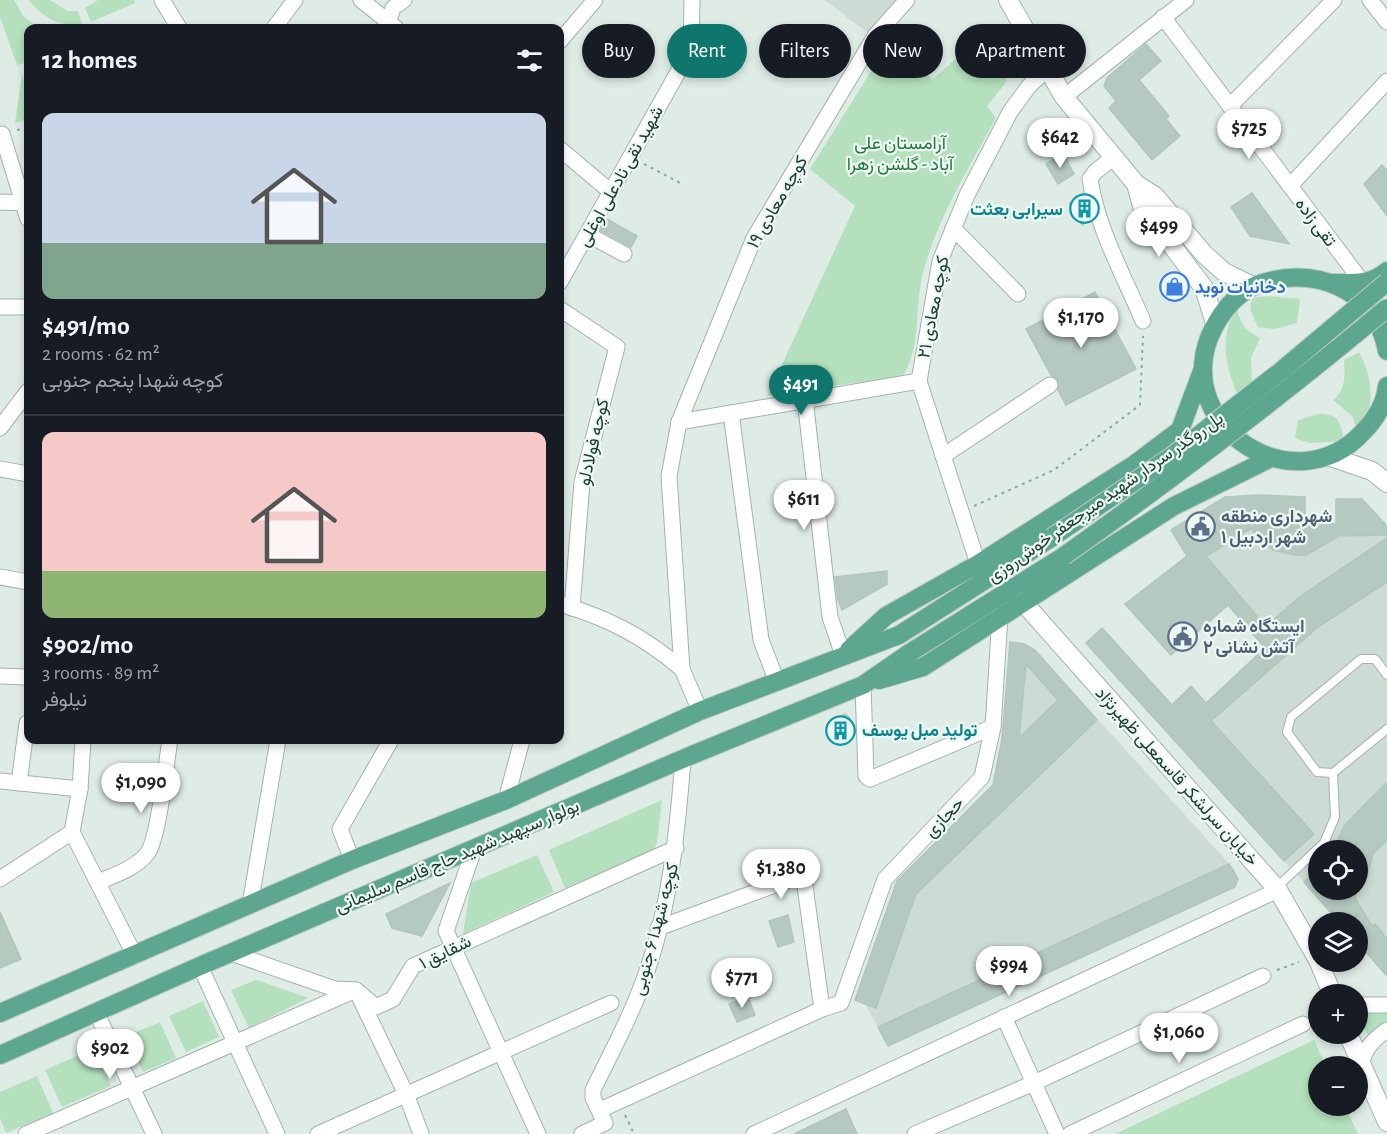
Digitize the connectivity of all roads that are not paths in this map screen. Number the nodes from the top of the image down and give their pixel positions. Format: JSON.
{"nodes":[{"id":1,"x":162,"y":0,"type":"edge"},
{"id":2,"x":295,"y":0,"type":"edge"},
{"id":3,"x":361,"y":0,"type":"edge"},
{"id":4,"x":404,"y":0,"type":"edge"},
{"id":5,"x":595,"y":0,"type":"edge"},
{"id":6,"x":692,"y":0,"type":"edge"},
{"id":7,"x":907,"y":0,"type":"edge"},
{"id":8,"x":1008,"y":0,"type":"edge"},
{"id":9,"x":1186,"y":0,"type":"edge"},
{"id":10,"x":1334,"y":0,"type":"edge"},
{"id":11,"x":1370,"y":0,"type":"edge"},
{"id":12,"x":1162,"y":17,"type":"junction"},
{"id":13,"x":1387,"y":22,"type":"edge"},
{"id":14,"x":177,"y":24,"type":"edge"},
{"id":15,"x":277,"y":24,"type":"edge"},
{"id":16,"x":390,"y":24,"type":"edge"},
{"id":17,"x":392,"y":24,"type":"edge"},
{"id":18,"x":1022,"y":24,"type":"edge"},
{"id":19,"x":564,"y":36,"type":"edge"},
{"id":20,"x":1037,"y":78,"type":"edge"},
{"id":21,"x":1052,"y":78,"type":"edge"},
{"id":22,"x":1387,"y":81,"type":"edge"},
{"id":23,"x":1064,"y":97,"type":"junction"},
{"id":24,"x":1230,"y":106,"type":"junction"},
{"id":25,"x":2,"y":134,"type":"dead end"},
{"id":26,"x":564,"y":153,"type":"edge"},
{"id":27,"x":1114,"y":157,"type":"junction"},
{"id":28,"x":1136,"y":184,"type":"junction"},
{"id":29,"x":1290,"y":186,"type":"junction"},
{"id":30,"x":24,"y":192,"type":"edge"},
{"id":31,"x":611,"y":192,"type":"junction"},
{"id":32,"x":0,"y":202,"type":"edge"},
{"id":33,"x":953,"y":228,"type":"junction"},
{"id":34,"x":587,"y":234,"type":"junction"},
{"id":35,"x":624,"y":254,"type":"dead end"},
{"id":36,"x":1387,"y":271,"type":"edge"},
{"id":37,"x":564,"y":275,"type":"edge"},
{"id":38,"x":1387,"y":282,"type":"edge"},
{"id":39,"x":1332,"y":283,"type":"junction"},
{"id":40,"x":1363,"y":283,"type":"junction"},
{"id":41,"x":1253,"y":286,"type":"junction"},
{"id":42,"x":1018,"y":294,"type":"dead end"},
{"id":43,"x":0,"y":307,"type":"edge"},
{"id":44,"x":24,"y":307,"type":"edge"},
{"id":45,"x":1387,"y":308,"type":"edge"},
{"id":46,"x":564,"y":312,"type":"edge"},
{"id":47,"x":1143,"y":321,"type":"road end"},
{"id":48,"x":1215,"y":323,"type":"junction"},
{"id":49,"x":1387,"y":351,"type":"edge"},
{"id":50,"x":1203,"y":369,"type":"junction"},
{"id":51,"x":919,"y":381,"type":"junction"},
{"id":52,"x":1050,"y":385,"type":"dead end"},
{"id":53,"x":1387,"y":393,"type":"edge"},
{"id":54,"x":24,"y":396,"type":"edge"},
{"id":55,"x":805,"y":399,"type":"junction"},
{"id":56,"x":731,"y":413,"type":"junction"},
{"id":57,"x":679,"y":422,"type":"junction"},
{"id":58,"x":0,"y":428,"type":"edge"},
{"id":59,"x":943,"y":456,"type":"junction"},
{"id":60,"x":1328,"y":456,"type":"junction"},
{"id":61,"x":1271,"y":458,"type":"junction"},
{"id":62,"x":1135,"y":464,"type":"junction"},
{"id":63,"x":0,"y":469,"type":"edge"},
{"id":64,"x":24,"y":473,"type":"edge"},
{"id":65,"x":1387,"y":483,"type":"edge"},
{"id":66,"x":1174,"y":506,"type":"junction"},
{"id":67,"x":978,"y":564,"type":"junction"},
{"id":68,"x":0,"y":577,"type":"edge"},
{"id":69,"x":24,"y":581,"type":"edge"},
{"id":70,"x":1023,"y":602,"type":"junction"},
{"id":71,"x":566,"y":606,"type":"edge"},
{"id":72,"x":1000,"y":616,"type":"junction"},
{"id":73,"x":899,"y":635,"type":"joint"},
{"id":74,"x":911,"y":652,"type":"joint"},
{"id":75,"x":843,"y":655,"type":"junction"},
{"id":76,"x":682,"y":669,"type":"junction"},
{"id":77,"x":1387,"y":675,"type":"edge"},
{"id":78,"x":0,"y":676,"type":"edge"},
{"id":79,"x":24,"y":678,"type":"edge"},
{"id":80,"x":777,"y":682,"type":"junction"},
{"id":81,"x":863,"y":686,"type":"junction"},
{"id":82,"x":700,"y":711,"type":"junction"},
{"id":83,"x":993,"y":727,"type":"junction"},
{"id":84,"x":1387,"y":729,"type":"edge"},
{"id":85,"x":24,"y":744,"type":"edge"},
{"id":86,"x":83,"y":744,"type":"edge"},
{"id":87,"x":169,"y":744,"type":"edge"},
{"id":88,"x":277,"y":744,"type":"edge"},
{"id":89,"x":389,"y":744,"type":"edge"},
{"id":90,"x":521,"y":744,"type":"edge"},
{"id":91,"x":683,"y":759,"type":"junction"},
{"id":92,"x":1333,"y":773,"type":"junction"},
{"id":93,"x":0,"y":781,"type":"edge"},
{"id":94,"x":19,"y":783,"type":"junction"},
{"id":95,"x":80,"y":789,"type":"junction"},
{"id":96,"x":506,"y":800,"type":"junction"},
{"id":97,"x":72,"y":832,"type":"junction"},
{"id":98,"x":676,"y":848,"type":"junction"},
{"id":99,"x":474,"y":849,"type":"junction"},
{"id":100,"x":352,"y":860,"type":"junction"},
{"id":101,"x":0,"y":879,"type":"edge"},
{"id":102,"x":98,"y":882,"type":"junction"},
{"id":103,"x":1277,"y":889,"type":"junction"},
{"id":104,"x":250,"y":905,"type":"junction"},
{"id":105,"x":658,"y":928,"type":"junction"},
{"id":106,"x":1308,"y":942,"type":"edge"},
{"id":107,"x":452,"y":948,"type":"junction"},
{"id":108,"x":231,"y":953,"type":"junction"},
{"id":109,"x":135,"y":956,"type":"junction"},
{"id":110,"x":200,"y":966,"type":"junction"},
{"id":111,"x":1263,"y":976,"type":"road end"},
{"id":112,"x":356,"y":990,"type":"junction"},
{"id":113,"x":611,"y":1003,"type":"dead end"},
{"id":114,"x":1368,"y":1005,"type":"edge"},
{"id":115,"x":1387,"y":1005,"type":"edge"},
{"id":116,"x":822,"y":1009,"type":"junction"},
{"id":117,"x":96,"y":1012,"type":"junction"},
{"id":118,"x":0,"y":1013,"type":"edge"},
{"id":119,"x":1004,"y":1017,"type":"junction"},
{"id":120,"x":1303,"y":1024,"type":"dead end"},
{"id":121,"x":1387,"y":1029,"type":"edge"},
{"id":122,"x":236,"y":1043,"type":"junction"},
{"id":123,"x":500,"y":1053,"type":"junction"},
{"id":124,"x":0,"y":1055,"type":"edge"},
{"id":125,"x":1363,"y":1056,"type":"edge"},
{"id":126,"x":1368,"y":1080,"type":"edge"},
{"id":127,"x":1034,"y":1083,"type":"junction"},
{"id":128,"x":132,"y":1087,"type":"junction"},
{"id":129,"x":406,"y":1094,"type":"junction"},
{"id":130,"x":602,"y":1116,"type":"junction"},
{"id":131,"x":1387,"y":1122,"type":"edge"},
{"id":132,"x":26,"y":1134,"type":"edge"},
{"id":133,"x":154,"y":1134,"type":"edge"},
{"id":134,"x":277,"y":1134,"type":"edge"},
{"id":135,"x":318,"y":1134,"type":"edge"},
{"id":136,"x":421,"y":1134,"type":"edge"},
{"id":137,"x":538,"y":1134,"type":"edge"},
{"id":138,"x":582,"y":1134,"type":"edge"},
{"id":139,"x":754,"y":1134,"type":"edge"},
{"id":140,"x":915,"y":1134,"type":"edge"},
{"id":141,"x":1058,"y":1134,"type":"edge"},
{"id":142,"x":1070,"y":1134,"type":"edge"}],
"edges":[{"from":1,"to":14,"type":"street"},
{"from":2,"to":15,"type":"street"},
{"from":3,"to":16,"type":"street"},
{"from":4,"to":17,"type":"street"},
{"from":5,"to":19,"type":"street"},
{"from":6,"to":31,"type":"street","name":"شهید نقی نادعلی اوغلی"},
{"from":7,"to":57,"type":"street","name":"کوچه معادی ۱۹"},
{"from":8,"to":18,"type":"main road"},
{"from":9,"to":12,"type":"street"},
{"from":10,"to":24,"type":"street"},
{"from":11,"to":13,"type":"street"},
{"from":12,"to":23,"type":"street"},
{"from":12,"to":24,"type":"street","name":"تقی زاده"},
{"from":20,"to":33,"type":"street","name":"کوچه معادی ۲۱"},
{"from":21,"to":23,"type":"main road"},
{"from":22,"to":29,"type":"street"},
{"from":23,"to":27,"type":"main road"},
{"from":24,"to":29,"type":"street","name":"تقی زاده"},
{"from":25,"to":30,"type":"street"},
{"from":26,"to":31,"type":"street"},
{"from":27,"to":28,"type":"main road"},
{"from":27,"to":47,"type":"street"},
{"from":28,"to":41,"type":"main road"},
{"from":28,"to":48,"type":"main road"},
{"from":29,"to":40,"type":"street","name":"تقی زاده"},
{"from":30,"to":32,"type":"street"},
{"from":31,"to":34,"type":"street","name":"شهید نقی نادعلی اوغلی"},
{"from":33,"to":42,"type":"street"},
{"from":33,"to":51,"type":"street","name":"کوچه معادی ۲۱"},
{"from":34,"to":35,"type":"street"},
{"from":34,"to":37,"type":"street","name":"شهید نقی نادعلی اوغلی"},
{"from":36,"to":40,"type":"main road"},
{"from":38,"to":73,"type":"main road","name":"پل روگذر سردار شهید میرجعفر خوش‌روزی","bridge":true},
{"from":39,"to":40,"type":"main road"},
{"from":39,"to":41,"type":"main road"},
{"from":39,"to":49,"type":"main road"},
{"from":41,"to":48,"type":"main road"},
{"from":43,"to":44,"type":"street"},
{"from":45,"to":74,"type":"main road","name":"پل روگذر سردار شهید میرجعفر خوش‌روزی","bridge":true},
{"from":46,"to":71,"type":"street","name":"کوچه فولادلو"},
{"from":48,"to":50,"type":"main road"},
{"from":50,"to":61,"type":"main road"},
{"from":50,"to":62,"type":"main road"},
{"from":51,"to":55,"type":"street"},
{"from":51,"to":59,"type":"street","name":"کوچه معادی ۲۱"},
{"from":52,"to":59,"type":"street"},
{"from":53,"to":60,"type":"main road"},
{"from":54,"to":58,"type":"street"},
{"from":55,"to":56,"type":"street"},
{"from":55,"to":75,"type":"street"},
{"from":56,"to":57,"type":"street"},
{"from":56,"to":80,"type":"street"},
{"from":57,"to":76,"type":"street","name":"کوچه معادی ۱۹"},
{"from":59,"to":67,"type":"street","name":"کوچه معادی ۲۱"},
{"from":60,"to":61,"type":"main road"},
{"from":60,"to":65,"type":"main road"},
{"from":61,"to":66,"type":"main road"},
{"from":62,"to":66,"type":"main road"},
{"from":62,"to":67,"type":"main road"},
{"from":63,"to":64,"type":"street"},
{"from":66,"to":70,"type":"main road"},
{"from":67,"to":75,"type":"main road"},
{"from":68,"to":69,"type":"street"},
{"from":70,"to":72,"type":"main road"},
{"from":70,"to":103,"type":"main road","name":"خیابان سرلشکر قاسمعلی ظهیرنژاد"},
{"from":71,"to":76,"type":"street"},
{"from":72,"to":81,"type":"main road"},
{"from":72,"to":83,"type":"street","name":"حجازی"},
{"from":73,"to":75,"type":"main road","name":"بولوار سپهبد شهید حاج قاسم سلیمانی"},
{"from":74,"to":81,"type":"main road","name":"بولوار سپهبد شهید حاج قاسم سلیمانی"},
{"from":75,"to":80,"type":"main road","name":"بولوار سپهبد شهید حاج قاسم سلیمانی"},
{"from":76,"to":82,"type":"street"},
{"from":77,"to":92,"type":"lane"},
{"from":78,"to":79,"type":"street"},
{"from":80,"to":82,"type":"main road","name":"بولوار سپهبد شهید حاج قاسم سلیمانی"},
{"from":81,"to":83,"type":"street"},
{"from":81,"to":91,"type":"main road","name":"بولوار سپهبد شهید حاج قاسم سلیمانی"},
{"from":82,"to":96,"type":"main road","name":"بولوار سپهبد شهید حاج قاسم سلیمانی"},
{"from":83,"to":116,"type":"street","name":"حجازی"},
{"from":84,"to":92,"type":"lane"},
{"from":85,"to":94,"type":"street"},
{"from":86,"to":95,"type":"street"},
{"from":87,"to":102,"type":"street"},
{"from":88,"to":104,"type":"street"},
{"from":89,"to":100,"type":"street"},
{"from":90,"to":96,"type":"street"},
{"from":91,"to":98,"type":"street","name":"کوچه شهدا ۶ جنوبی"},
{"from":91,"to":99,"type":"main road","name":"بولوار سپهبد شهید حاج قاسم سلیمانی"},
{"from":92,"to":103,"type":"lane"},
{"from":93,"to":94,"type":"street"},
{"from":94,"to":95,"type":"street"},
{"from":95,"to":97,"type":"street"},
{"from":96,"to":100,"type":"main road","name":"بولوار سپهبد شهید حاج قاسم سلیمانی"},
{"from":97,"to":101,"type":"street"},
{"from":97,"to":102,"type":"street"},
{"from":98,"to":105,"type":"street","name":"کوچه شهدا ۶ جنوبی"},
{"from":98,"to":107,"type":"street","name":"شقایق ۱"},
{"from":99,"to":107,"type":"street"},
{"from":99,"to":108,"type":"main road","name":"بولوار سپهبد شهید حاج قاسم سلیمانی"},
{"from":100,"to":104,"type":"main road","name":"بولوار سپهبد شهید حاج قاسم سلیمانی"},
{"from":102,"to":109,"type":"street"},
{"from":103,"to":106,"type":"main road","name":"خیابان سرلشکر قاسمعلی ظهیرنژاد"},
{"from":103,"to":119,"type":"street"},
{"from":104,"to":109,"type":"main road","name":"بولوار سپهبد شهید حاج قاسم سلیمانی"},
{"from":105,"to":116,"type":"street"},
{"from":105,"to":130,"type":"street","name":"کوچه شهدا ۶ جنوبی"},
{"from":107,"to":112,"type":"street","name":"شقایق ۱"},
{"from":107,"to":123,"type":"street"},
{"from":108,"to":110,"type":"main road","name":"بولوار سپهبد شهید حاج قاسم سلیمانی"},
{"from":108,"to":112,"type":"street"},
{"from":109,"to":118,"type":"main road","name":"بولوار سپهبد شهید حاج قاسم سلیمانی"},
{"from":110,"to":117,"type":"main road","name":"بولوار سپهبد شهید حاج قاسم سلیمانی"},
{"from":110,"to":122,"type":"street"},
{"from":111,"to":127,"type":"street"},
{"from":112,"to":122,"type":"street"},
{"from":112,"to":129,"type":"street"},
{"from":113,"to":123,"type":"street"},
{"from":114,"to":115,"type":"street"},
{"from":116,"to":130,"type":"street"},
{"from":117,"to":124,"type":"main road","name":"بولوار سپهبد شهید حاج قاسم سلیمانی"},
{"from":117,"to":128,"type":"street"},
{"from":119,"to":127,"type":"street"},
{"from":119,"to":139,"type":"street"},
{"from":120,"to":142,"type":"street"},
{"from":121,"to":125,"type":"street"},
{"from":122,"to":128,"type":"street"},
{"from":122,"to":134,"type":"street"},
{"from":123,"to":129,"type":"street"},
{"from":123,"to":137,"type":"street"},
{"from":126,"to":131,"type":"main road"},
{"from":127,"to":140,"type":"street"},
{"from":127,"to":141,"type":"street"},
{"from":128,"to":132,"type":"street"},
{"from":128,"to":133,"type":"street"},
{"from":129,"to":135,"type":"street"},
{"from":129,"to":136,"type":"street"},
{"from":130,"to":138,"type":"street"}]}
